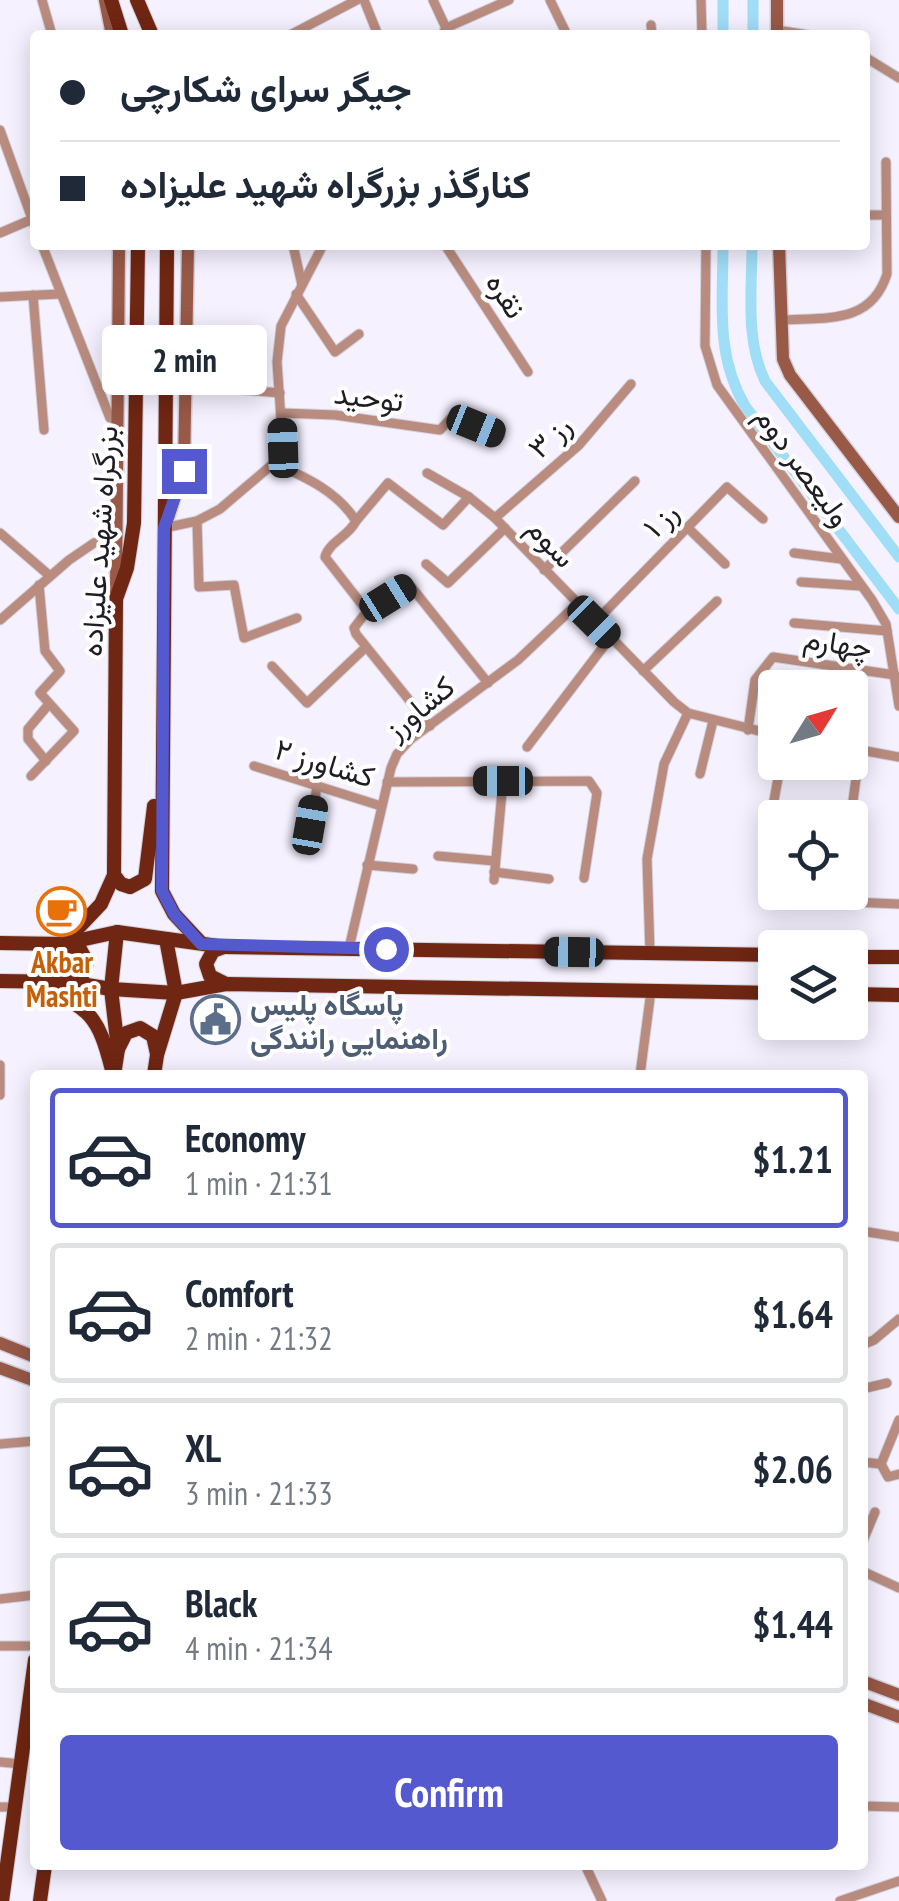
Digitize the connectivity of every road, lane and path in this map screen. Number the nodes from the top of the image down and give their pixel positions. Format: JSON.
{"nodes":[{"id":1,"x":42,"y":0,"type":"edge"},
{"id":2,"x":108,"y":0,"type":"edge"},
{"id":3,"x":137,"y":0,"type":"edge"},
{"id":4,"x":360,"y":0,"type":"edge"},
{"id":5,"x":432,"y":0,"type":"edge"},
{"id":6,"x":510,"y":0,"type":"edge"},
{"id":7,"x":550,"y":0,"type":"edge"},
{"id":8,"x":701,"y":0,"type":"edge"},
{"id":9,"x":777,"y":0,"type":"edge"},
{"id":10,"x":51,"y":30,"type":"edge"},
{"id":11,"x":111,"y":30,"type":"edge"},
{"id":12,"x":120,"y":30,"type":"edge"},
{"id":13,"x":150,"y":30,"type":"edge"},
{"id":14,"x":300,"y":30,"type":"edge"},
{"id":15,"x":375,"y":30,"type":"edge"},
{"id":16,"x":444,"y":30,"type":"edge"},
{"id":17,"x":446,"y":30,"type":"edge"},
{"id":18,"x":565,"y":30,"type":"edge"},
{"id":19,"x":702,"y":30,"type":"edge"},
{"id":20,"x":777,"y":30,"type":"edge"},
{"id":21,"x":870,"y":60,"type":"edge"},
{"id":22,"x":899,"y":78,"type":"edge"},
{"id":23,"x":0,"y":130,"type":"edge"},
{"id":24,"x":886,"y":162,"type":"dead end"},
{"id":25,"x":30,"y":211,"type":"edge"},
{"id":26,"x":870,"y":215,"type":"edge"},
{"id":27,"x":886,"y":216,"type":"junction"},
{"id":28,"x":30,"y":223,"type":"edge"},
{"id":29,"x":0,"y":232,"type":"edge"},
{"id":30,"x":44,"y":250,"type":"edge"},
{"id":31,"x":119,"y":250,"type":"edge"},
{"id":32,"x":138,"y":250,"type":"edge"},
{"id":33,"x":167,"y":250,"type":"edge"},
{"id":34,"x":188,"y":250,"type":"edge"},
{"id":35,"x":293,"y":250,"type":"edge"},
{"id":36,"x":320,"y":250,"type":"edge"},
{"id":37,"x":448,"y":250,"type":"edge"},
{"id":38,"x":706,"y":250,"type":"edge"},
{"id":39,"x":779,"y":250,"type":"edge"},
{"id":40,"x":299,"y":289,"type":"junction"},
{"id":41,"x":59,"y":294,"type":"junction"},
{"id":42,"x":33,"y":295,"type":"junction"},
{"id":43,"x":0,"y":297,"type":"edge"},
{"id":44,"x":781,"y":320,"type":"junction"},
{"id":45,"x":360,"y":334,"type":"dead end"},
{"id":46,"x":528,"y":372,"type":"dead end"},
{"id":47,"x":631,"y":384,"type":"dead end"},
{"id":48,"x":190,"y":386,"type":"dead end"},
{"id":49,"x":280,"y":393,"type":"junction"},
{"id":50,"x":282,"y":414,"type":"junction"},
{"id":51,"x":118,"y":420,"type":"junction"},
{"id":52,"x":44,"y":430,"type":"dead end"},
{"id":53,"x":500,"y":436,"type":"dead end"},
{"id":54,"x":274,"y":463,"type":"junction"},
{"id":55,"x":427,"y":473,"type":"dead end"},
{"id":56,"x":635,"y":481,"type":"dead end"},
{"id":57,"x":469,"y":496,"type":"junction"},
{"id":58,"x":495,"y":518,"type":"junction"},
{"id":59,"x":763,"y":518,"type":"dead end"},
{"id":60,"x":899,"y":518,"type":"edge"},
{"id":61,"x":197,"y":521,"type":"junction"},
{"id":62,"x":356,"y":521,"type":"junction"},
{"id":63,"x":687,"y":527,"type":"junction"},
{"id":64,"x":164,"y":528,"type":"junction"},
{"id":65,"x":505,"y":528,"type":"junction"},
{"id":66,"x":0,"y":533,"type":"edge"},
{"id":67,"x":117,"y":539,"type":"junction"},
{"id":68,"x":794,"y":553,"type":"dead end"},
{"id":69,"x":841,"y":559,"type":"junction"},
{"id":70,"x":426,"y":564,"type":"dead end"},
{"id":71,"x":725,"y":564,"type":"dead end"},
{"id":72,"x":544,"y":570,"type":"junction"},
{"id":73,"x":50,"y":576,"type":"junction"},
{"id":74,"x":800,"y":582,"type":"dead end"},
{"id":75,"x":39,"y":586,"type":"junction"},
{"id":76,"x":861,"y":586,"type":"junction"},
{"id":77,"x":116,"y":600,"type":"junction"},
{"id":78,"x":716,"y":601,"type":"dead end"},
{"id":79,"x":576,"y":604,"type":"junction"},
{"id":80,"x":367,"y":611,"type":"junction"},
{"id":81,"x":297,"y":618,"type":"dead end"},
{"id":82,"x":0,"y":620,"type":"edge"},
{"id":83,"x":594,"y":622,"type":"junction"},
{"id":84,"x":794,"y":623,"type":"dead end"},
{"id":85,"x":888,"y":631,"type":"junction"},
{"id":86,"x":610,"y":638,"type":"junction"},
{"id":87,"x":366,"y":647,"type":"junction"},
{"id":88,"x":272,"y":666,"type":"dead end"},
{"id":89,"x":643,"y":671,"type":"junction"},
{"id":90,"x":895,"y":676,"type":"junction"},
{"id":91,"x":488,"y":683,"type":"junction"},
{"id":92,"x":49,"y":704,"type":"junction"},
{"id":93,"x":899,"y":706,"type":"edge"},
{"id":94,"x":688,"y":713,"type":"junction"},
{"id":95,"x":714,"y":721,"type":"junction"},
{"id":96,"x":430,"y":726,"type":"junction"},
{"id":97,"x":748,"y":730,"type":"junction"},
{"id":98,"x":758,"y":732,"type":"edge"},
{"id":99,"x":527,"y":746,"type":"dead end"},
{"id":100,"x":868,"y":751,"type":"edge"},
{"id":101,"x":899,"y":756,"type":"edge"},
{"id":102,"x":46,"y":761,"type":"junction"},
{"id":103,"x":254,"y":766,"type":"dead end"},
{"id":104,"x":700,"y":774,"type":"dead end"},
{"id":105,"x":31,"y":776,"type":"dead end"},
{"id":106,"x":503,"y":781,"type":"junction"},
{"id":107,"x":387,"y":782,"type":"junction"},
{"id":108,"x":318,"y":786,"type":"junction"},
{"id":109,"x":162,"y":788,"type":"junction"},
{"id":110,"x":381,"y":806,"type":"junction"},
{"id":111,"x":310,"y":825,"type":"dead end"},
{"id":112,"x":438,"y":856,"type":"dead end"},
{"id":113,"x":368,"y":865,"type":"junction"},
{"id":114,"x":413,"y":869,"type":"dead end"},
{"id":115,"x":495,"y":871,"type":"junction"},
{"id":116,"x":114,"y":874,"type":"junction"},
{"id":117,"x":584,"y":878,"type":"dead end"},
{"id":118,"x":549,"y":879,"type":"dead end"},
{"id":119,"x":868,"y":903,"type":"edge"},
{"id":120,"x":899,"y":904,"type":"edge"},
{"id":121,"x":116,"y":932,"type":"junction"},
{"id":122,"x":166,"y":939,"type":"junction"},
{"id":123,"x":0,"y":943,"type":"edge"},
{"id":124,"x":62,"y":944,"type":"junction"},
{"id":125,"x":201,"y":944,"type":"junction"},
{"id":126,"x":225,"y":946,"type":"junction"},
{"id":127,"x":348,"y":948,"type":"junction"},
{"id":128,"x":650,"y":954,"type":"junction"},
{"id":129,"x":758,"y":956,"type":"edge"},
{"id":130,"x":868,"y":957,"type":"edge"},
{"id":131,"x":899,"y":958,"type":"edge"},
{"id":132,"x":0,"y":981,"type":"edge"},
{"id":133,"x":30,"y":981,"type":"junction"},
{"id":134,"x":68,"y":982,"type":"junction"},
{"id":135,"x":226,"y":984,"type":"junction"},
{"id":136,"x":111,"y":989,"type":"junction"},
{"id":137,"x":651,"y":991,"type":"junction"},
{"id":138,"x":176,"y":993,"type":"junction"},
{"id":139,"x":758,"y":993,"type":"edge"},
{"id":140,"x":868,"y":994,"type":"edge"},
{"id":141,"x":899,"y":995,"type":"edge"},
{"id":142,"x":118,"y":1049,"type":"junction"},
{"id":143,"x":157,"y":1055,"type":"junction"},
{"id":144,"x":0,"y":1065,"type":"edge"},
{"id":145,"x":113,"y":1070,"type":"edge"},
{"id":146,"x":115,"y":1070,"type":"edge"},
{"id":147,"x":155,"y":1070,"type":"edge"},
{"id":148,"x":641,"y":1070,"type":"edge"},
{"id":149,"x":0,"y":1095,"type":"edge"},
{"id":150,"x":868,"y":1232,"type":"edge"},
{"id":151,"x":899,"y":1237,"type":"edge"},
{"id":152,"x":899,"y":1318,"type":"edge"},
{"id":153,"x":868,"y":1342,"type":"edge"},
{"id":154,"x":0,"y":1344,"type":"edge"},
{"id":155,"x":30,"y":1355,"type":"edge"},
{"id":156,"x":0,"y":1368,"type":"edge"},
{"id":157,"x":30,"y":1378,"type":"edge"},
{"id":158,"x":887,"y":1382,"type":"dead end"},
{"id":159,"x":868,"y":1387,"type":"edge"},
{"id":160,"x":899,"y":1420,"type":"edge"},
{"id":161,"x":30,"y":1441,"type":"edge"},
{"id":162,"x":0,"y":1444,"type":"edge"},
{"id":163,"x":868,"y":1463,"type":"edge"},
{"id":164,"x":882,"y":1464,"type":"junction"},
{"id":165,"x":899,"y":1474,"type":"edge"},
{"id":166,"x":876,"y":1512,"type":"dead end"},
{"id":167,"x":868,"y":1529,"type":"edge"},
{"id":168,"x":868,"y":1574,"type":"edge"},
{"id":169,"x":899,"y":1588,"type":"edge"},
{"id":170,"x":30,"y":1595,"type":"edge"},
{"id":171,"x":0,"y":1599,"type":"edge"},
{"id":172,"x":0,"y":1646,"type":"edge"},
{"id":173,"x":30,"y":1646,"type":"edge"},
{"id":174,"x":868,"y":1683,"type":"edge"},
{"id":175,"x":899,"y":1695,"type":"edge"},
{"id":176,"x":30,"y":1697,"type":"edge"},
{"id":177,"x":868,"y":1705,"type":"edge"},
{"id":178,"x":899,"y":1717,"type":"edge"},
{"id":179,"x":0,"y":1762,"type":"edge"},
{"id":180,"x":21,"y":1764,"type":"junction"},
{"id":181,"x":868,"y":1806,"type":"edge"},
{"id":182,"x":8,"y":1807,"type":"edge"},
{"id":183,"x":899,"y":1807,"type":"edge"},
{"id":184,"x":6,"y":1824,"type":"edge"},
{"id":185,"x":44,"y":1870,"type":"edge"},
{"id":186,"x":587,"y":1870,"type":"edge"},
{"id":187,"x":899,"y":1881,"type":"edge"},
{"id":188,"x":2,"y":1901,"type":"edge"},
{"id":189,"x":40,"y":1901,"type":"edge"},
{"id":190,"x":602,"y":1901,"type":"edge"},
{"id":191,"x":840,"y":1901,"type":"edge"}],
"edges":[{"from":1,"to":10,"type":"street"},
{"from":2,"to":11,"type":"main road"},
{"from":2,"to":12,"type":"highway"},
{"from":3,"to":13,"type":"highway"},
{"from":4,"to":14,"type":"street"},
{"from":4,"to":15,"type":"street"},
{"from":5,"to":16,"type":"street"},
{"from":6,"to":17,"type":"street"},
{"from":7,"to":18,"type":"street"},
{"from":8,"to":19,"type":"street"},
{"from":9,"to":20,"type":"main road"},
{"from":21,"to":22,"type":"street"},
{"from":23,"to":25,"type":"street"},
{"from":24,"to":27,"type":"street"},
{"from":26,"to":27,"type":"street"},
{"from":27,"to":44,"type":"street"},
{"from":28,"to":29,"type":"street"},
{"from":30,"to":41,"type":"street"},
{"from":31,"to":51,"type":"main road"},
{"from":32,"to":77,"type":"highway","name":"بزرگراه شهید علیزاده"},
{"from":33,"to":64,"type":"highway","name":"بزرگراه شهید علیزاده"},
{"from":34,"to":64,"type":"main road"},
{"from":35,"to":40,"type":"street"},
{"from":36,"to":40,"type":"street"},
{"from":37,"to":46,"type":"street","name":"نقره"},
{"from":38,"to":69,"type":"street","name":"ولیعصر دوم"},
{"from":39,"to":44,"type":"main road"},
{"from":40,"to":45,"type":"street"},
{"from":40,"to":49,"type":"street"},
{"from":41,"to":42,"type":"street"},
{"from":41,"to":51,"type":"street"},
{"from":42,"to":43,"type":"street"},
{"from":42,"to":52,"type":"street"},
{"from":44,"to":60,"type":"main road"},
{"from":47,"to":58,"type":"street","name":"رز ۳"},
{"from":48,"to":49,"type":"street"},
{"from":49,"to":50,"type":"street"},
{"from":50,"to":53,"type":"street","name":"توحید"},
{"from":50,"to":54,"type":"street"},
{"from":51,"to":67,"type":"main road"},
{"from":54,"to":61,"type":"street"},
{"from":54,"to":62,"type":"street"},
{"from":55,"to":57,"type":"street","name":"سوم"},
{"from":56,"to":72,"type":"street"},
{"from":57,"to":58,"type":"street","name":"سوم"},
{"from":57,"to":62,"type":"street"},
{"from":58,"to":65,"type":"street","name":"سوم"},
{"from":59,"to":63,"type":"street","name":"رز ۱"},
{"from":61,"to":64,"type":"street"},
{"from":61,"to":81,"type":"street"},
{"from":62,"to":80,"type":"street"},
{"from":63,"to":71,"type":"street"},
{"from":63,"to":83,"type":"street","name":"رز ۱"},
{"from":64,"to":109,"type":"highway","name":"بزرگراه شهید علیزاده"},
{"from":65,"to":70,"type":"street"},
{"from":65,"to":72,"type":"street","name":"سوم"},
{"from":66,"to":73,"type":"street"},
{"from":67,"to":73,"type":"street"},
{"from":67,"to":77,"type":"main road"},
{"from":68,"to":69,"type":"street"},
{"from":69,"to":76,"type":"street","name":"ولیعصر دوم"},
{"from":72,"to":79,"type":"street","name":"سوم"},
{"from":73,"to":75,"type":"street"},
{"from":74,"to":76,"type":"street"},
{"from":75,"to":82,"type":"street"},
{"from":75,"to":92,"type":"street"},
{"from":76,"to":85,"type":"street","name":"ولیعصر دوم"},
{"from":77,"to":116,"type":"highway","name":"بزرگراه شهید علیزاده"},
{"from":78,"to":89,"type":"street"},
{"from":79,"to":83,"type":"street","name":"سوم"},
{"from":79,"to":91,"type":"street","name":"کشاورز"},
{"from":80,"to":87,"type":"street"},
{"from":80,"to":91,"type":"street"},
{"from":83,"to":86,"type":"street","name":"سوم"},
{"from":84,"to":85,"type":"street"},
{"from":85,"to":90,"type":"street","name":"ولیعصر دوم"},
{"from":86,"to":89,"type":"street","name":"سوم"},
{"from":86,"to":99,"type":"street"},
{"from":87,"to":88,"type":"street"},
{"from":87,"to":96,"type":"street"},
{"from":89,"to":94,"type":"street","name":"سوم"},
{"from":90,"to":93,"type":"street","name":"ولیعصر دوم"},
{"from":90,"to":97,"type":"street","name":"چهارم"},
{"from":91,"to":96,"type":"street","name":"کشاورز"},
{"from":92,"to":102,"type":"street"},
{"from":92,"to":102,"type":"street"},
{"from":94,"to":95,"type":"street","name":"سوم"},
{"from":94,"to":128,"type":"street"},
{"from":95,"to":97,"type":"street","name":"سوم"},
{"from":95,"to":104,"type":"street"},
{"from":96,"to":107,"type":"street","name":"کشاورز"},
{"from":97,"to":98,"type":"street","name":"سوم"},
{"from":100,"to":101,"type":"street"},
{"from":102,"to":105,"type":"street"},
{"from":103,"to":108,"type":"street","name":"کشاورز ۲"},
{"from":106,"to":107,"type":"street"},
{"from":106,"to":115,"type":"street"},
{"from":106,"to":117,"type":"street"},
{"from":107,"to":110,"type":"street","name":"کشاورز"},
{"from":108,"to":110,"type":"street","name":"کشاورز ۲"},
{"from":108,"to":111,"type":"street"},
{"from":109,"to":116,"type":"highway"},
{"from":109,"to":125,"type":"highway","name":"بزرگراه شهید علیزاده"},
{"from":110,"to":113,"type":"street","name":"کشاورز"},
{"from":112,"to":115,"type":"street"},
{"from":113,"to":114,"type":"street"},
{"from":113,"to":127,"type":"street","name":"کشاورز"},
{"from":115,"to":118,"type":"street"},
{"from":116,"to":124,"type":"highway","name":"بزرگراه شهید علیزاده"},
{"from":119,"to":120,"type":"street"},
{"from":121,"to":122,"type":"highway"},
{"from":121,"to":124,"type":"highway"},
{"from":121,"to":136,"type":"highway"},
{"from":122,"to":125,"type":"highway"},
{"from":122,"to":138,"type":"highway"},
{"from":123,"to":124,"type":"highway"},
{"from":124,"to":134,"type":"highway"},
{"from":125,"to":126,"type":"highway"},
{"from":126,"to":127,"type":"highway"},
{"from":126,"to":135,"type":"highway"},
{"from":127,"to":128,"type":"highway"},
{"from":128,"to":129,"type":"highway"},
{"from":130,"to":131,"type":"highway"},
{"from":132,"to":133,"type":"highway"},
{"from":133,"to":134,"type":"highway"},
{"from":133,"to":145,"type":"highway"},
{"from":134,"to":136,"type":"highway"},
{"from":135,"to":137,"type":"highway"},
{"from":135,"to":138,"type":"highway"},
{"from":136,"to":138,"type":"highway"},
{"from":136,"to":142,"type":"highway"},
{"from":137,"to":139,"type":"highway"},
{"from":137,"to":148,"type":"street"},
{"from":138,"to":143,"type":"highway"},
{"from":140,"to":141,"type":"highway"},
{"from":142,"to":143,"type":"highway"},
{"from":142,"to":146,"type":"highway"},
{"from":143,"to":147,"type":"highway"},
{"from":144,"to":149,"type":"street"},
{"from":150,"to":151,"type":"street"},
{"from":152,"to":153,"type":"street"},
{"from":154,"to":155,"type":"main road"},
{"from":156,"to":157,"type":"main road"},
{"from":158,"to":159,"type":"street"},
{"from":160,"to":164,"type":"street"},
{"from":161,"to":162,"type":"street"},
{"from":163,"to":164,"type":"street"},
{"from":164,"to":165,"type":"street"},
{"from":166,"to":167,"type":"street"},
{"from":168,"to":169,"type":"street"},
{"from":170,"to":171,"type":"street"},
{"from":172,"to":173,"type":"street"},
{"from":174,"to":175,"type":"main road"},
{"from":176,"to":180,"type":"highway"},
{"from":177,"to":178,"type":"main road"},
{"from":179,"to":180,"type":"street"},
{"from":180,"to":182,"type":"highway"},
{"from":181,"to":183,"type":"street"},
{"from":182,"to":184,"type":"highway"},
{"from":184,"to":188,"type":"highway"},
{"from":185,"to":189,"type":"highway"},
{"from":186,"to":190,"type":"street"},
{"from":187,"to":191,"type":"street"}]}
